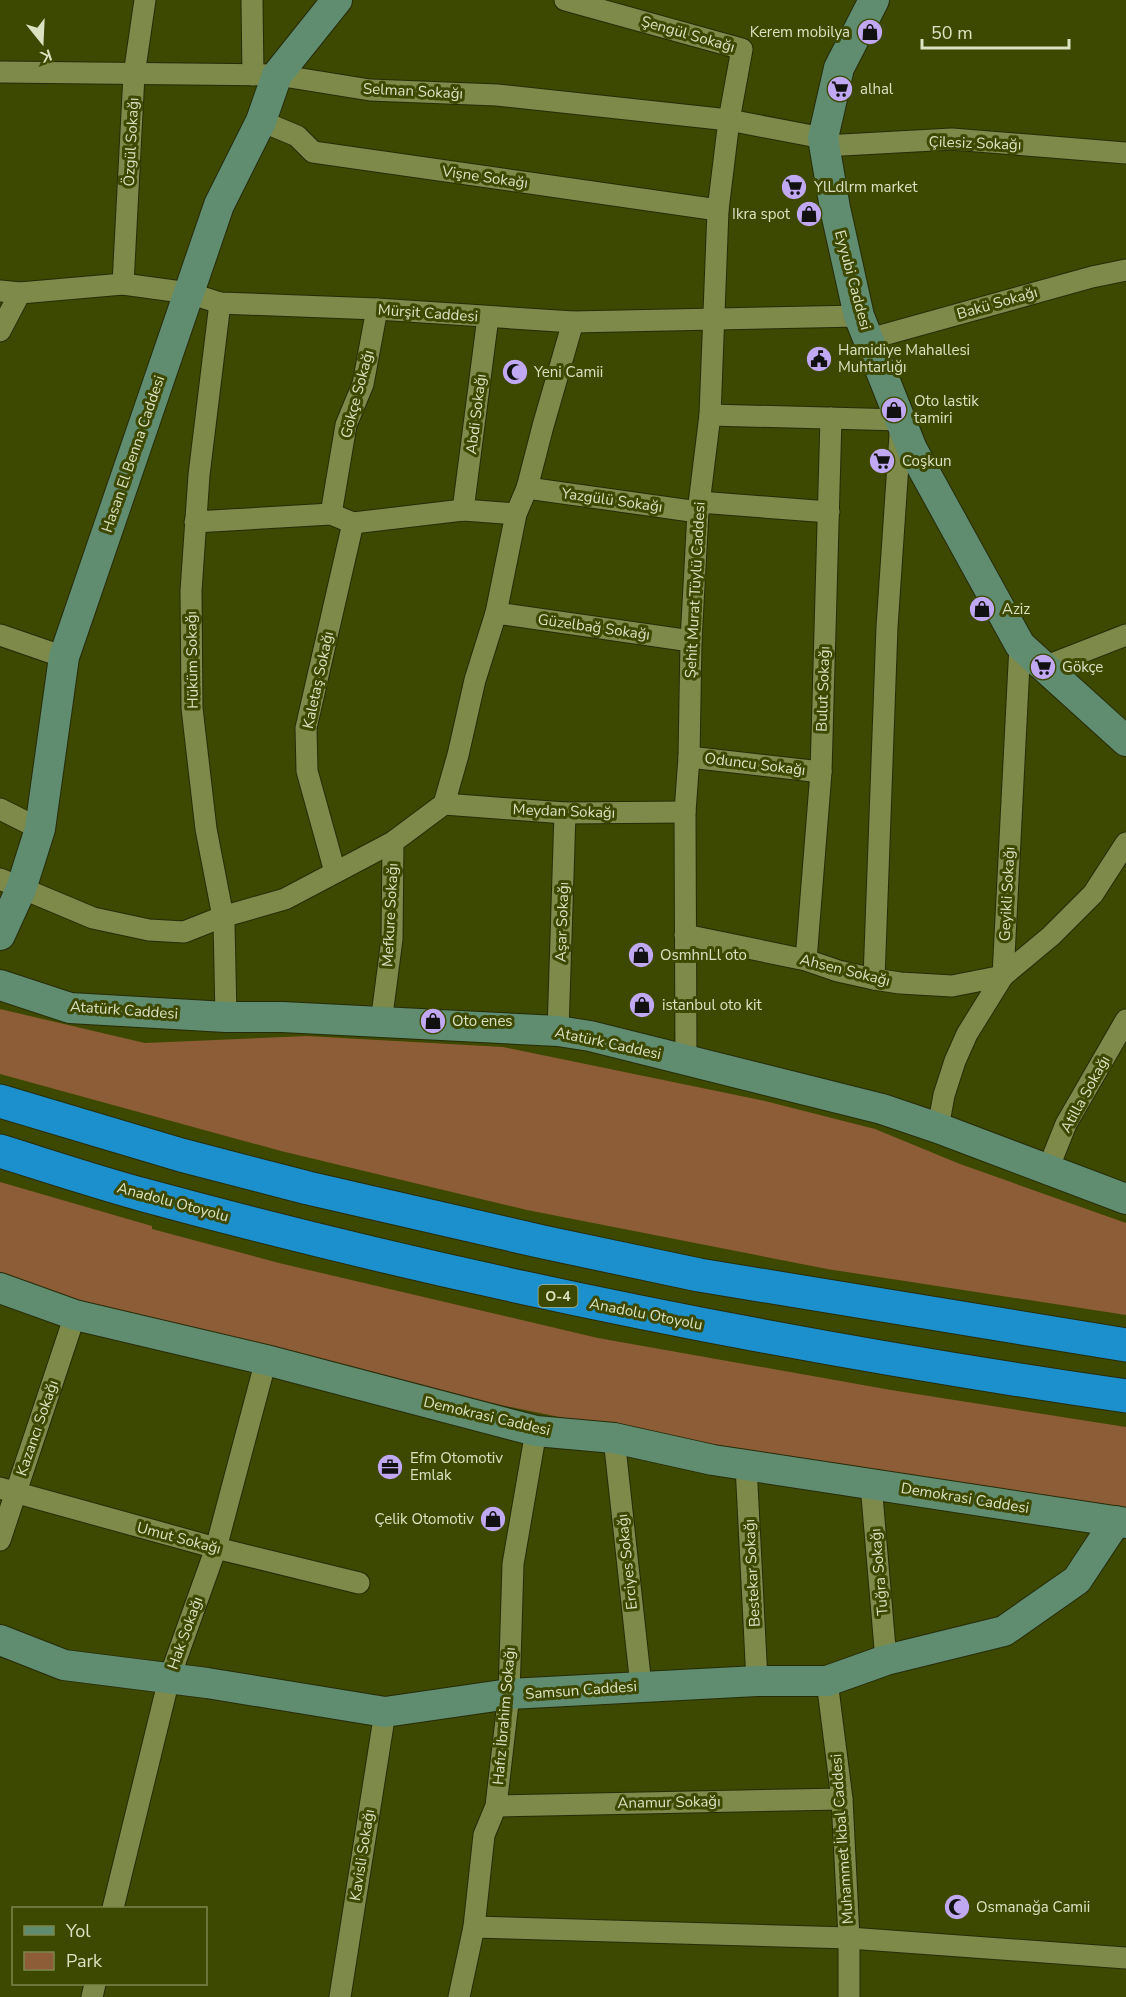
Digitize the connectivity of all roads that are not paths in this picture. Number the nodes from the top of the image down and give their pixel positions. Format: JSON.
{"nodes":[{"id":1,"x":145,"y":0,"type":"edge"},
{"id":2,"x":252,"y":0,"type":"edge"},
{"id":3,"x":337,"y":0,"type":"edge"},
{"id":4,"x":565,"y":0,"type":"edge"},
{"id":5,"x":874,"y":0,"type":"edge"},
{"id":6,"x":0,"y":72,"type":"edge"},
{"id":7,"x":134,"y":75,"type":"junction"},
{"id":8,"x":265,"y":75,"type":"junction"},
{"id":9,"x":729,"y":120,"type":"junction"},
{"id":10,"x":261,"y":121,"type":"junction"},
{"id":11,"x":823,"y":142,"type":"junction"},
{"id":12,"x":1126,"y":153,"type":"edge"},
{"id":13,"x":718,"y":210,"type":"junction"},
{"id":14,"x":1126,"y":270,"type":"edge"},
{"id":15,"x":123,"y":284,"type":"junction"},
{"id":16,"x":10,"y":292,"type":"edge"},
{"id":17,"x":189,"y":293,"type":"junction"},
{"id":18,"x":220,"y":303,"type":"junction"},
{"id":19,"x":377,"y":309,"type":"junction"},
{"id":20,"x":488,"y":317,"type":"junction"},
{"id":21,"x":712,"y":320,"type":"junction"},
{"id":22,"x":573,"y":322,"type":"junction"},
{"id":23,"x":864,"y":328,"type":"junction"},
{"id":24,"x":0,"y":331,"type":"edge"},
{"id":25,"x":710,"y":415,"type":"junction"},
{"id":26,"x":831,"y":418,"type":"junction"},
{"id":27,"x":901,"y":420,"type":"junction"},
{"id":28,"x":527,"y":488,"type":"junction"},
{"id":29,"x":698,"y":507,"type":"junction"},
{"id":30,"x":463,"y":510,"type":"junction"},
{"id":31,"x":829,"y":512,"type":"junction"},
{"id":32,"x":331,"y":514,"type":"junction"},
{"id":33,"x":516,"y":514,"type":"junction"},
{"id":34,"x":195,"y":522,"type":"junction"},
{"id":35,"x":353,"y":523,"type":"junction"},
{"id":36,"x":496,"y":613,"type":"junction"},
{"id":37,"x":0,"y":635,"type":"edge"},
{"id":38,"x":1126,"y":635,"type":"edge"},
{"id":39,"x":691,"y":641,"type":"junction"},
{"id":40,"x":1020,"y":645,"type":"junction"},
{"id":41,"x":64,"y":657,"type":"junction"},
{"id":42,"x":1044,"y":667,"type":"junction"},
{"id":43,"x":1126,"y":741,"type":"edge"},
{"id":44,"x":689,"y":757,"type":"junction"},
{"id":45,"x":821,"y":772,"type":"junction"},
{"id":46,"x":444,"y":804,"type":"junction"},
{"id":47,"x":0,"y":809,"type":"edge"},
{"id":48,"x":684,"y":812,"type":"junction"},
{"id":49,"x":565,"y":813,"type":"junction"},
{"id":50,"x":40,"y":829,"type":"junction"},
{"id":51,"x":393,"y":842,"type":"junction"},
{"id":52,"x":1126,"y":843,"type":"edge"},
{"id":53,"x":335,"y":872,"type":"junction"},
{"id":54,"x":11,"y":884,"type":"edge"},
{"id":55,"x":222,"y":917,"type":"junction"},
{"id":56,"x":0,"y":935,"type":"edge"},
{"id":57,"x":685,"y":935,"type":"junction"},
{"id":58,"x":806,"y":960,"type":"junction"},
{"id":59,"x":1003,"y":976,"type":"junction"},
{"id":60,"x":874,"y":979,"type":"junction"},
{"id":61,"x":0,"y":986,"type":"edge"},
{"id":62,"x":226,"y":1017,"type":"junction"},
{"id":63,"x":1126,"y":1020,"type":"edge"},
{"id":64,"x":381,"y":1023,"type":"junction"},
{"id":65,"x":558,"y":1031,"type":"junction"},
{"id":66,"x":686,"y":1061,"type":"junction"},
{"id":67,"x":0,"y":1101,"type":"edge"},
{"id":68,"x":938,"y":1128,"type":"junction"},
{"id":69,"x":0,"y":1151,"type":"edge"},
{"id":70,"x":1048,"y":1169,"type":"junction"},
{"id":71,"x":1126,"y":1199,"type":"edge"},
{"id":72,"x":0,"y":1287,"type":"edge"},
{"id":73,"x":75,"y":1315,"type":"junction"},
{"id":74,"x":1126,"y":1345,"type":"edge"},
{"id":75,"x":266,"y":1359,"type":"junction"},
{"id":76,"x":1126,"y":1396,"type":"edge"},
{"id":77,"x":536,"y":1431,"type":"junction"},
{"id":78,"x":614,"y":1438,"type":"junction"},
{"id":79,"x":746,"y":1465,"type":"junction"},
{"id":80,"x":871,"y":1484,"type":"junction"},
{"id":81,"x":7,"y":1491,"type":"edge"},
{"id":82,"x":1121,"y":1522,"type":"edge"},
{"id":83,"x":0,"y":1540,"type":"edge"},
{"id":84,"x":216,"y":1548,"type":"junction"},
{"id":85,"x":358,"y":1583,"type":"dead end"},
{"id":86,"x":0,"y":1640,"type":"edge"},
{"id":87,"x":886,"y":1660,"type":"junction"},
{"id":88,"x":169,"y":1678,"type":"junction"},
{"id":89,"x":757,"y":1681,"type":"junction"},
{"id":90,"x":827,"y":1681,"type":"junction"},
{"id":91,"x":640,"y":1686,"type":"junction"},
{"id":92,"x":509,"y":1694,"type":"junction"},
{"id":93,"x":385,"y":1712,"type":"junction"},
{"id":94,"x":842,"y":1799,"type":"junction"},
{"id":95,"x":496,"y":1806,"type":"junction"},
{"id":96,"x":113,"y":1907,"type":"edge"},
{"id":97,"x":474,"y":1927,"type":"junction"},
{"id":98,"x":849,"y":1938,"type":"junction"},
{"id":99,"x":1126,"y":1958,"type":"edge"},
{"id":100,"x":340,"y":1997,"type":"edge"},
{"id":101,"x":459,"y":1997,"type":"edge"},
{"id":102,"x":849,"y":1997,"type":"edge"}],
"edges":[{"from":1,"to":7,"type":"street","name":"Özgül Sokağı"},
{"from":2,"to":8,"type":"street"},
{"from":3,"to":8,"type":"street","name":"Hasan El Benna Caddesi"},
{"from":4,"to":9,"type":"street","name":"Şengül Sokağı"},
{"from":5,"to":11,"type":"street","name":"Eyyubi Caddesi"},
{"from":6,"to":7,"type":"street","name":"Selman Sokağı"},
{"from":7,"to":8,"type":"street","name":"Selman Sokağı"},
{"from":7,"to":15,"type":"street","name":"Özgül Sokağı"},
{"from":8,"to":9,"type":"street","name":"Selman Sokağı"},
{"from":8,"to":10,"type":"street","name":"Hasan El Benna Caddesi"},
{"from":9,"to":11,"type":"street","name":"Selman Sokağı"},
{"from":9,"to":13,"type":"street","name":"Şehit Murat Tüylü Caddesi"},
{"from":10,"to":13,"type":"street","name":"Vişne Sokağı"},
{"from":10,"to":17,"type":"street","name":"Hasan El Benna Caddesi"},
{"from":11,"to":12,"type":"street","name":"Çilesiz Sokağı"},
{"from":11,"to":23,"type":"street","name":"Eyyubi Caddesi"},
{"from":13,"to":21,"type":"street","name":"Şehit Murat Tüylü Caddesi"},
{"from":14,"to":23,"type":"street","name":"Bakü Sokağı"},
{"from":15,"to":16,"type":"street","name":"Mürşit Caddesi"},
{"from":15,"to":17,"type":"street","name":"Mürşit Caddesi"},
{"from":16,"to":24,"type":"street"},
{"from":17,"to":18,"type":"street","name":"Mürşit Caddesi"},
{"from":17,"to":41,"type":"street","name":"Hasan El Benna Caddesi"},
{"from":18,"to":19,"type":"street","name":"Mürşit Caddesi"},
{"from":18,"to":34,"type":"street","name":"Hüküm Sokağı"},
{"from":19,"to":20,"type":"street","name":"Mürşit Caddesi"},
{"from":19,"to":32,"type":"street","name":"Gökçe Sokağı"},
{"from":20,"to":22,"type":"street","name":"Mürşit Caddesi"},
{"from":20,"to":30,"type":"street","name":"Abdi Sokağı"},
{"from":21,"to":22,"type":"street","name":"Mürşit Caddesi"},
{"from":21,"to":23,"type":"street","name":"Mürşit Caddesi"},
{"from":21,"to":25,"type":"street","name":"Şehit Murat Tüylü Caddesi"},
{"from":22,"to":28,"type":"street"},
{"from":23,"to":27,"type":"street","name":"Eyyubi Caddesi"},
{"from":25,"to":26,"type":"street"},
{"from":25,"to":29,"type":"street","name":"Şehit Murat Tüylü Caddesi"},
{"from":26,"to":27,"type":"street"},
{"from":26,"to":31,"type":"street","name":"Bulut Sokağı"},
{"from":27,"to":40,"type":"street","name":"Eyyubi Caddesi"},
{"from":27,"to":60,"type":"street"},
{"from":28,"to":29,"type":"street","name":"Yazgülü Sokağı"},
{"from":28,"to":33,"type":"street"},
{"from":29,"to":31,"type":"street","name":"Yazgülü Sokağı"},
{"from":29,"to":39,"type":"street","name":"Şehit Murat Tüylü Caddesi"},
{"from":30,"to":33,"type":"street"},
{"from":30,"to":35,"type":"street"},
{"from":31,"to":45,"type":"street","name":"Bulut Sokağı"},
{"from":32,"to":34,"type":"street"},
{"from":32,"to":35,"type":"street"},
{"from":33,"to":36,"type":"street"},
{"from":34,"to":55,"type":"street","name":"Hüküm Sokağı"},
{"from":35,"to":53,"type":"street","name":"Kaletaş Sokağı"},
{"from":36,"to":39,"type":"street","name":"Güzelbağ Sokağı"},
{"from":36,"to":46,"type":"street"},
{"from":37,"to":41,"type":"street"},
{"from":38,"to":42,"type":"street"},
{"from":39,"to":44,"type":"street","name":"Şehit Murat Tüylü Caddesi"},
{"from":40,"to":42,"type":"street","name":"Eyyubi Caddesi"},
{"from":40,"to":59,"type":"street","name":"Geyikli Sokağı"},
{"from":41,"to":50,"type":"street","name":"Hasan El Benna Caddesi"},
{"from":42,"to":43,"type":"street","name":"Eyyubi Caddesi"},
{"from":44,"to":45,"type":"street","name":"Oduncu Sokağı"},
{"from":44,"to":48,"type":"street","name":"Şehit Murat Tüylü Caddesi"},
{"from":45,"to":58,"type":"street","name":"Bulut Sokağı"},
{"from":46,"to":49,"type":"street","name":"Meydan Sokağı"},
{"from":46,"to":51,"type":"street"},
{"from":47,"to":50,"type":"street"},
{"from":48,"to":49,"type":"street","name":"Meydan Sokağı"},
{"from":48,"to":57,"type":"street","name":"Şehit Murat Tüylü Caddesi"},
{"from":49,"to":65,"type":"street","name":"Aşar Sokağı"},
{"from":50,"to":54,"type":"street","name":"Hasan El Benna Caddesi"},
{"from":51,"to":53,"type":"street"},
{"from":51,"to":64,"type":"street","name":"Mefkure Sokağı"},
{"from":52,"to":59,"type":"street","name":"Ahsen Sokağı"},
{"from":53,"to":55,"type":"street"},
{"from":54,"to":55,"type":"street"},
{"from":54,"to":56,"type":"street","name":"Hasan El Benna Caddesi"},
{"from":55,"to":62,"type":"street","name":"Hüküm Sokağı"},
{"from":57,"to":58,"type":"street","name":"Ahsen Sokağı"},
{"from":57,"to":66,"type":"street","name":"Şehit Murat Tüylü Caddesi"},
{"from":58,"to":60,"type":"street","name":"Ahsen Sokağı"},
{"from":59,"to":60,"type":"street","name":"Ahsen Sokağı"},
{"from":59,"to":68,"type":"street","name":"Geyikli Sokağı"},
{"from":61,"to":62,"type":"street","name":"Atatürk Caddesi"},
{"from":62,"to":64,"type":"street","name":"Atatürk Caddesi"},
{"from":63,"to":70,"type":"street","name":"Atilla Sokağı"},
{"from":64,"to":65,"type":"street","name":"Atatürk Caddesi"},
{"from":65,"to":66,"type":"street","name":"Atatürk Caddesi"},
{"from":66,"to":68,"type":"street","name":"Atatürk Caddesi"},
{"from":67,"to":74,"type":"highway"},
{"from":68,"to":70,"type":"street","name":"Atatürk Caddesi"},
{"from":69,"to":76,"type":"highway","name":"Anadolu Otoyolu","number":"O-4"},
{"from":70,"to":71,"type":"street","name":"Atatürk Caddesi"},
{"from":72,"to":73,"type":"street","name":"Demokrasi Caddesi"},
{"from":73,"to":75,"type":"street","name":"Demokrasi Caddesi"},
{"from":73,"to":81,"type":"street","name":"Kazancı Sokağı"},
{"from":75,"to":77,"type":"street","name":"Demokrasi Caddesi"},
{"from":75,"to":84,"type":"street","name":"Hak Sokağı"},
{"from":77,"to":78,"type":"street","name":"Demokrasi Caddesi"},
{"from":77,"to":92,"type":"street","name":"Hafız İbrahim Sokağı"},
{"from":78,"to":79,"type":"street","name":"Demokrasi Caddesi"},
{"from":78,"to":91,"type":"street","name":"Erciyes Sokağı"},
{"from":79,"to":80,"type":"street","name":"Demokrasi Caddesi"},
{"from":79,"to":89,"type":"street","name":"Bestekar Sokağı"},
{"from":80,"to":82,"type":"street","name":"Demokrasi Caddesi"},
{"from":80,"to":87,"type":"street","name":"Tuğra Sokağı"},
{"from":81,"to":83,"type":"street","name":"Kazancı Sokağı"},
{"from":81,"to":84,"type":"street","name":"Umut Sokağı"},
{"from":82,"to":87,"type":"street","name":"Samsun Caddesi"},
{"from":84,"to":85,"type":"street","name":"Umut Sokağı"},
{"from":84,"to":88,"type":"street","name":"Hak Sokağı"},
{"from":86,"to":88,"type":"street","name":"Samsun Caddesi"},
{"from":87,"to":90,"type":"street","name":"Samsun Caddesi"},
{"from":88,"to":93,"type":"street","name":"Samsun Caddesi"},
{"from":88,"to":96,"type":"street","name":"Hak Sokağı"},
{"from":89,"to":90,"type":"street","name":"Samsun Caddesi"},
{"from":89,"to":91,"type":"street","name":"Samsun Caddesi"},
{"from":90,"to":94,"type":"street","name":"Muhammet İkbal Caddesi"},
{"from":91,"to":92,"type":"street","name":"Samsun Caddesi"},
{"from":92,"to":93,"type":"street","name":"Samsun Caddesi"},
{"from":92,"to":95,"type":"street","name":"Hafız İbrahim Sokağı"},
{"from":93,"to":100,"type":"street","name":"Kavisli Sokağı"},
{"from":94,"to":95,"type":"street","name":"Anamur Sokağı"},
{"from":94,"to":98,"type":"street","name":"Muhammet İkbal Caddesi"},
{"from":95,"to":97,"type":"street","name":"Hafız İbrahim Sokağı"},
{"from":97,"to":98,"type":"street"},
{"from":97,"to":101,"type":"street","name":"Hafız İbrahim Sokağı"},
{"from":98,"to":99,"type":"street"},
{"from":98,"to":102,"type":"street","name":"Muhammet İkbal Caddesi"}]}
